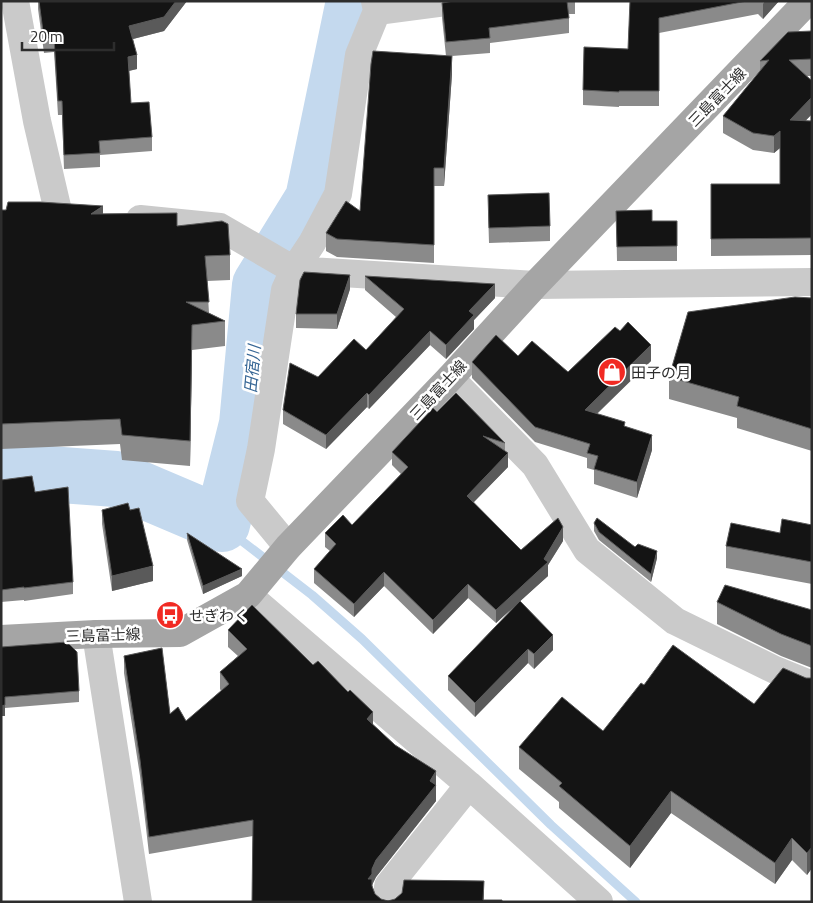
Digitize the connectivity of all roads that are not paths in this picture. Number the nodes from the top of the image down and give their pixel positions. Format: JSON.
{"nodes":[{"id":1,"x":15,"y":1,"type":"edge"},
{"id":2,"x":453,"y":1,"type":"edge"},
{"id":3,"x":808,"y":1,"type":"edge"},
{"id":4,"x":376,"y":6,"type":"edge"},
{"id":5,"x":29,"y":212,"type":"edge"},
{"id":6,"x":58,"y":212,"type":"junction"},
{"id":7,"x":86,"y":214,"type":"edge"},
{"id":8,"x":115,"y":217,"type":"edge"},
{"id":9,"x":294,"y":270,"type":"junction"},
{"id":10,"x":812,"y":282,"type":"edge"},
{"id":11,"x":535,"y":285,"type":"junction"},
{"id":12,"x":450,"y":378,"type":"junction"},
{"id":13,"x":287,"y":548,"type":"junction"},
{"id":14,"x":254,"y":588,"type":"junction"},
{"id":15,"x":96,"y":634,"type":"junction"},
{"id":16,"x":1,"y":639,"type":"edge"},
{"id":17,"x":812,"y":685,"type":"edge"},
{"id":18,"x":469,"y":784,"type":"junction"},
{"id":19,"x":569,"y":889,"type":"edge"},
{"id":20,"x":138,"y":902,"type":"edge"},
{"id":21,"x":388,"y":902,"type":"edge"},
{"id":22,"x":599,"y":902,"type":"edge"}],
"edges":[{"from":1,"to":6,"type":"street"},
{"from":2,"to":4,"type":"street"},
{"from":3,"to":11,"type":"main road","name":"三島富士線"},
{"from":4,"to":9,"type":"street"},
{"from":5,"to":6,"type":"street"},
{"from":6,"to":7,"type":"street"},
{"from":8,"to":9,"type":"street"},
{"from":9,"to":11,"type":"street"},
{"from":9,"to":13,"type":"street"},
{"from":10,"to":11,"type":"street"},
{"from":11,"to":12,"type":"main road","name":"三島富士線"},
{"from":12,"to":13,"type":"main road","name":"三島富士線"},
{"from":12,"to":17,"type":"street"},
{"from":13,"to":14,"type":"main road","name":"三島富士線"},
{"from":14,"to":15,"type":"main road","name":"三島富士線"},
{"from":14,"to":18,"type":"street"},
{"from":15,"to":16,"type":"main road","name":"三島富士線"},
{"from":15,"to":20,"type":"street"},
{"from":18,"to":19,"type":"street"},
{"from":18,"to":21,"type":"street"},
{"from":19,"to":22,"type":"street"}]}
